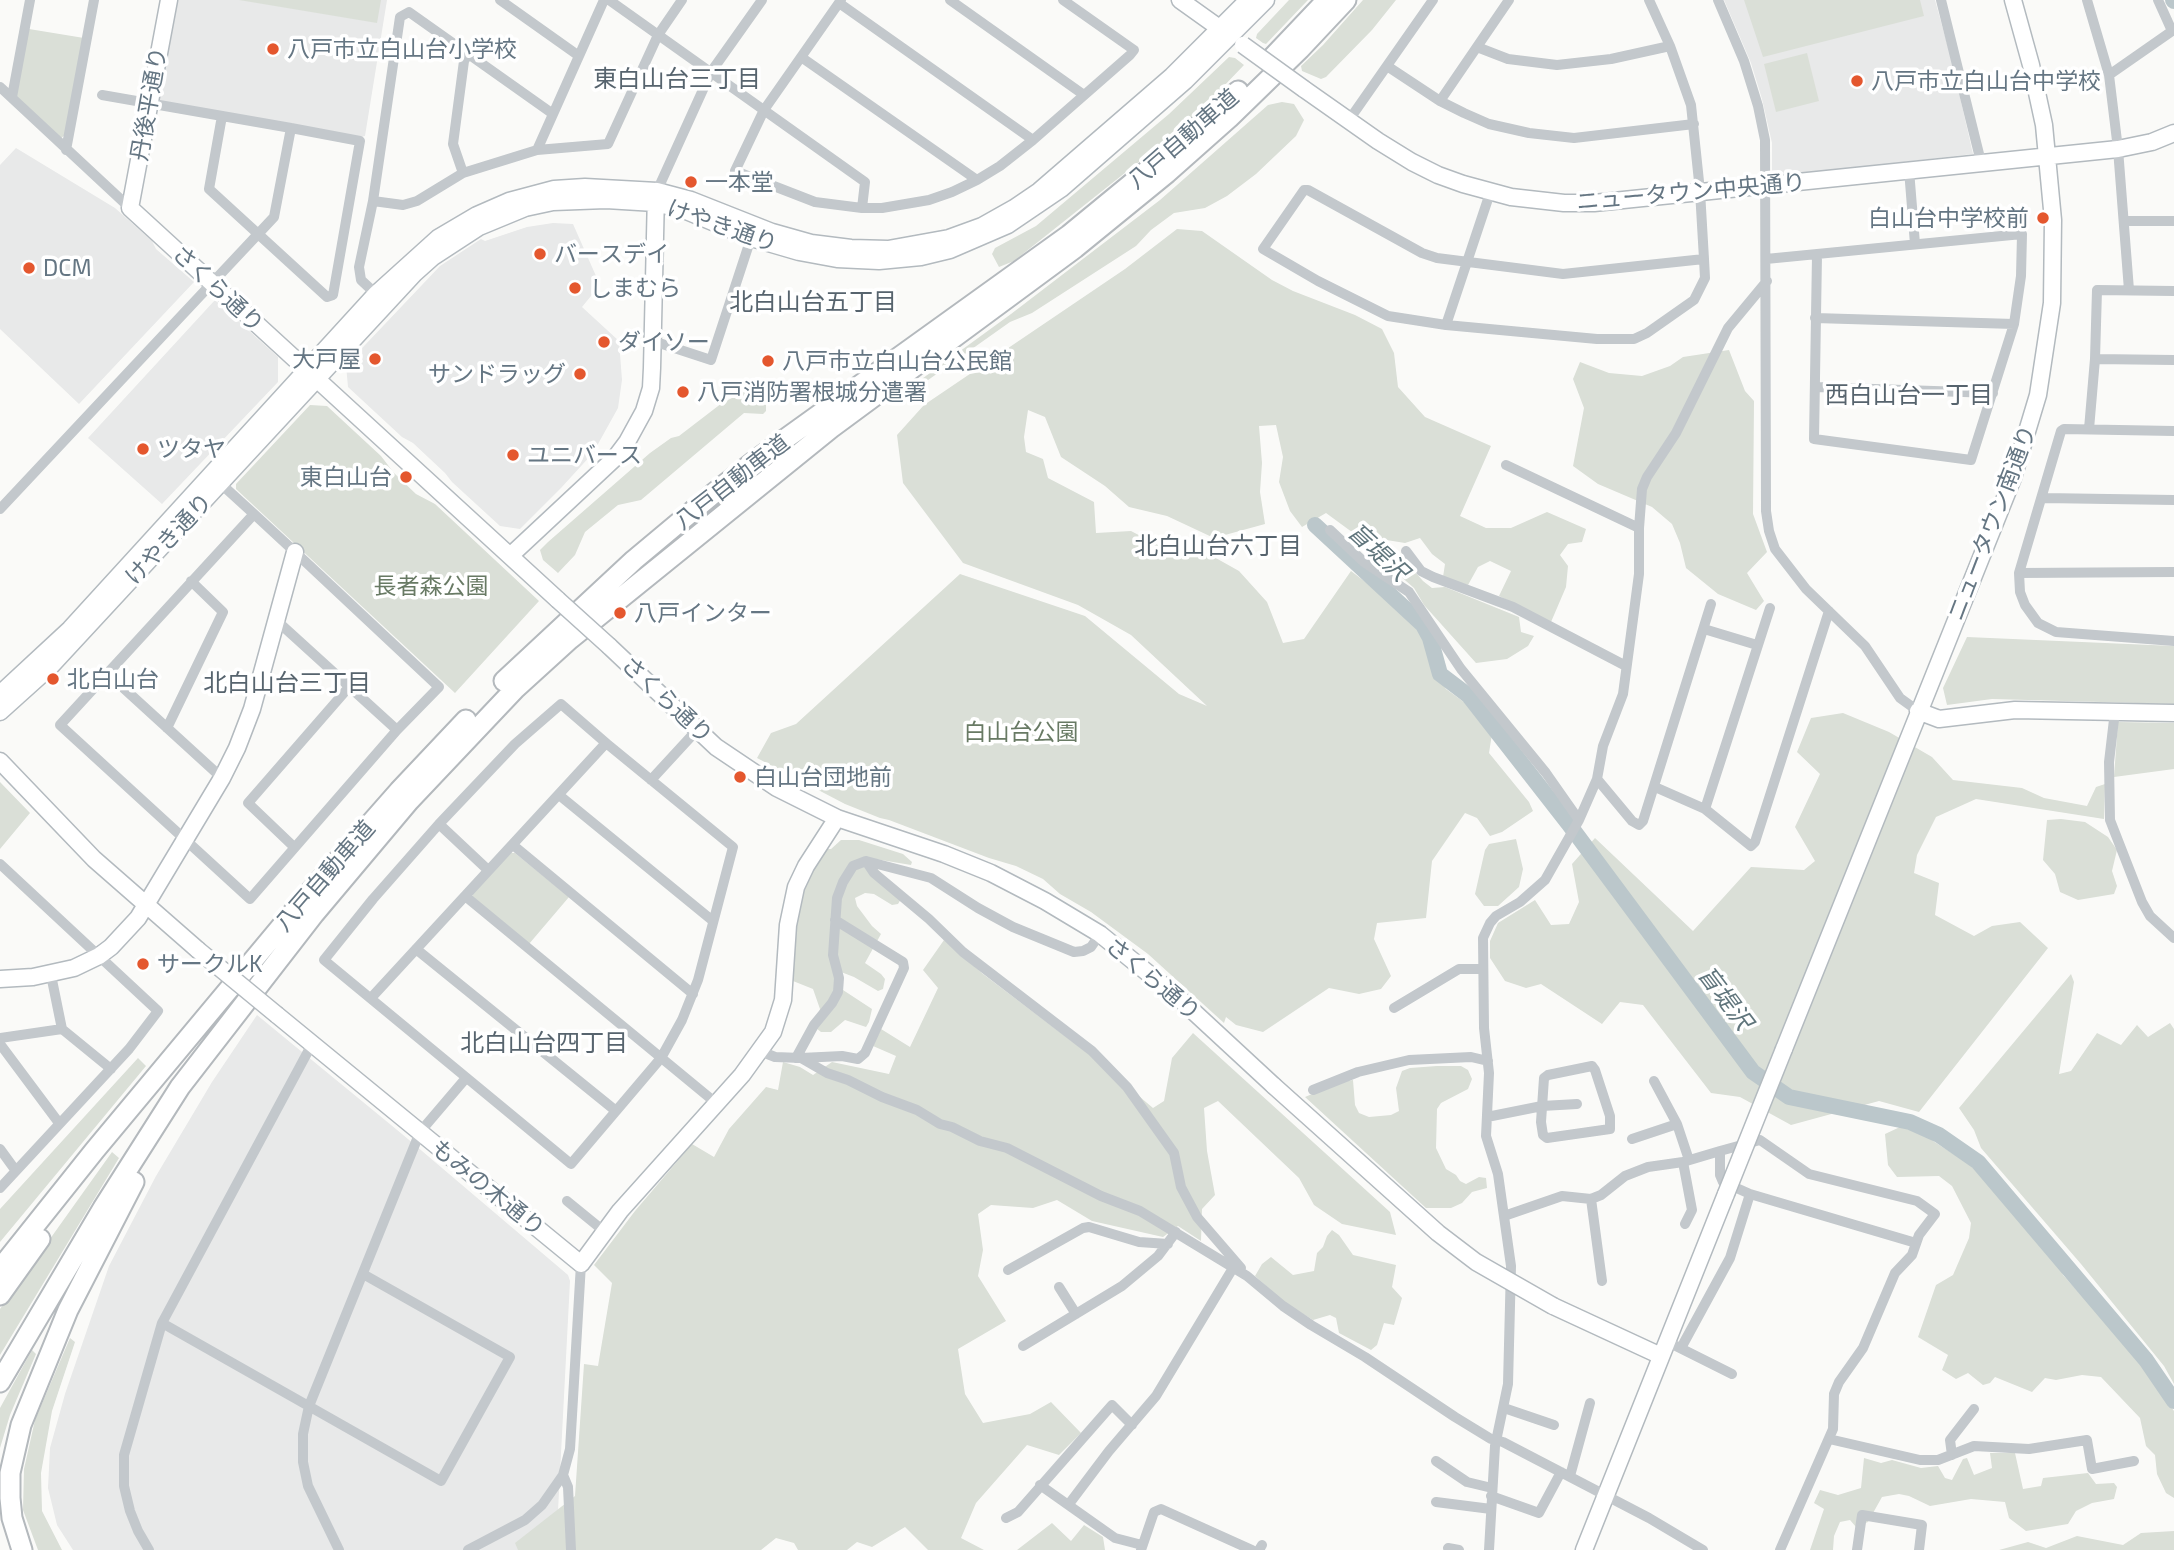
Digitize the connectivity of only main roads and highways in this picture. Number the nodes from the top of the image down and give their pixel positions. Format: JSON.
{"nodes":[{"id":1,"x":1326,"y":0,"type":"edge"},
{"id":2,"x":1346,"y":0,"type":"edge"},
{"id":3,"x":234,"y":1017,"type":"junction"},
{"id":4,"x":196,"y":1029,"type":"junction"},
{"id":5,"x":0,"y":1269,"type":"edge"},
{"id":6,"x":0,"y":1294,"type":"edge"},
{"id":7,"x":0,"y":1382,"type":"edge"},
{"id":8,"x":22,"y":1550,"type":"edge"}],
"edges":[{"from":1,"to":4,"type":"highway","name":"八戸自動車道"},
{"from":2,"to":3,"type":"highway","name":"八戸自動車道"},
{"from":3,"to":7,"type":"highway"},
{"from":3,"to":8,"type":"highway"},
{"from":4,"to":5,"type":"highway"},
{"from":4,"to":6,"type":"highway"}]}
